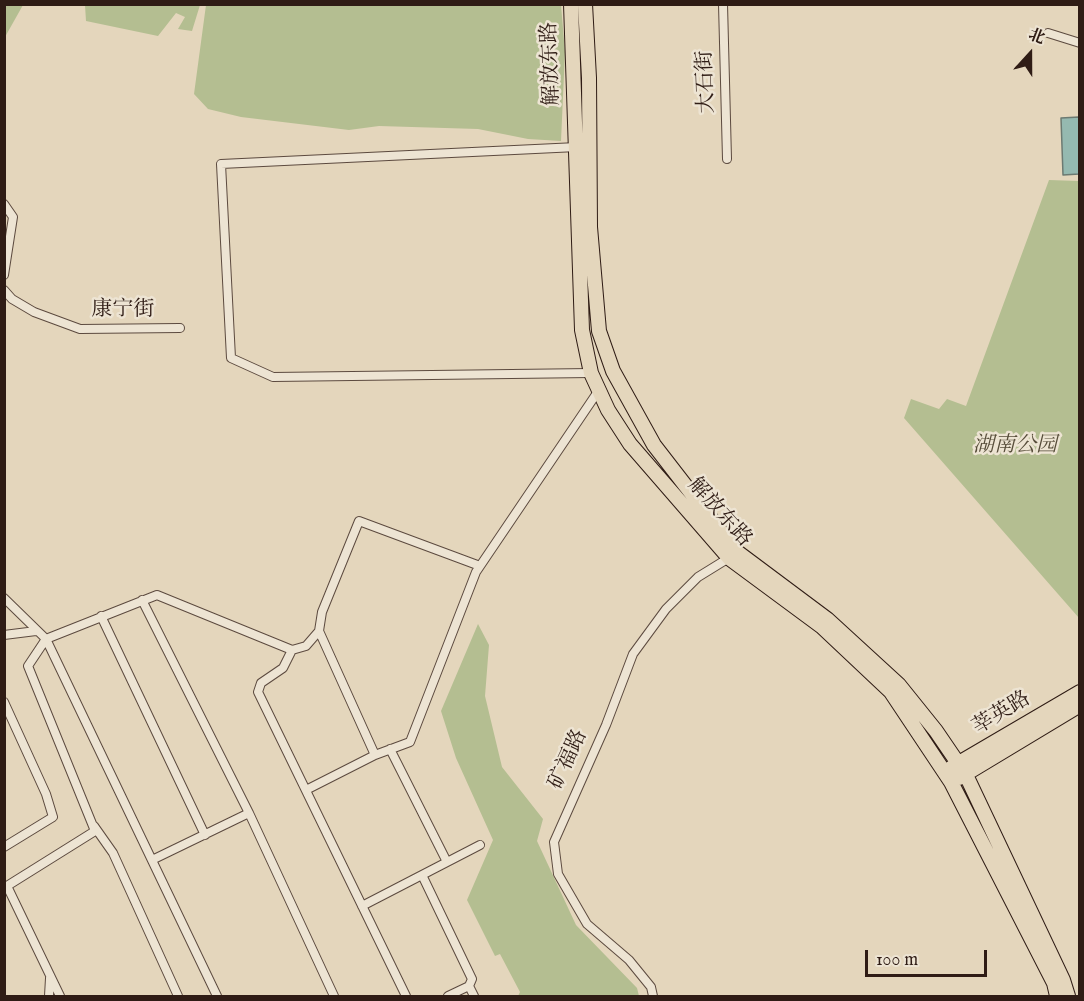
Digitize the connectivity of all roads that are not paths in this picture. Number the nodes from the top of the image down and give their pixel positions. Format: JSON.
{"nodes":[{"id":1,"x":571,"y":4,"type":"edge"},
{"id":2,"x":585,"y":4,"type":"edge"},
{"id":3,"x":723,"y":4,"type":"edge"},
{"id":4,"x":1048,"y":33,"type":"dead end"},
{"id":5,"x":1080,"y":44,"type":"edge"},
{"id":6,"x":577,"y":147,"type":"junction"},
{"id":7,"x":727,"y":159,"type":"dead end"},
{"id":8,"x":4,"y":204,"type":"edge"},
{"id":9,"x":4,"y":275,"type":"edge"},
{"id":10,"x":4,"y":290,"type":"edge"},
{"id":11,"x":180,"y":328,"type":"dead end"},
{"id":12,"x":591,"y":373,"type":"junction"},
{"id":13,"x":599,"y":390,"type":"junction"},
{"id":14,"x":733,"y":555,"type":"junction"},
{"id":15,"x":480,"y":566,"type":"junction"},
{"id":16,"x":4,"y":598,"type":"edge"},
{"id":17,"x":142,"y":600,"type":"junction"},
{"id":18,"x":101,"y":616,"type":"junction"},
{"id":19,"x":36,"y":631,"type":"junction"},
{"id":20,"x":319,"y":631,"type":"junction"},
{"id":21,"x":4,"y":635,"type":"edge"},
{"id":22,"x":46,"y":639,"type":"junction"},
{"id":23,"x":292,"y":650,"type":"junction"},
{"id":24,"x":1080,"y":692,"type":"edge"},
{"id":25,"x":4,"y":702,"type":"edge"},
{"id":26,"x":1080,"y":705,"type":"edge"},
{"id":27,"x":390,"y":749,"type":"junction"},
{"id":28,"x":375,"y":755,"type":"junction"},
{"id":29,"x":963,"y":770,"type":"junction"},
{"id":30,"x":948,"y":776,"type":"junction"},
{"id":31,"x":306,"y":790,"type":"junction"},
{"id":32,"x":249,"y":813,"type":"junction"},
{"id":33,"x":94,"y":826,"type":"junction"},
{"id":34,"x":205,"y":835,"type":"junction"},
{"id":35,"x":480,"y":845,"type":"dead end"},
{"id":36,"x":4,"y":847,"type":"edge"},
{"id":37,"x":152,"y":860,"type":"junction"},
{"id":38,"x":447,"y":862,"type":"junction"},
{"id":39,"x":422,"y":875,"type":"junction"},
{"id":40,"x":362,"y":906,"type":"junction"},
{"id":41,"x":50,"y":975,"type":"junction"},
{"id":42,"x":469,"y":986,"type":"junction"},
{"id":43,"x":49,"y":996,"type":"edge"},
{"id":44,"x":60,"y":996,"type":"edge"},
{"id":45,"x":178,"y":996,"type":"edge"},
{"id":46,"x":217,"y":996,"type":"edge"},
{"id":47,"x":334,"y":996,"type":"edge"},
{"id":48,"x":405,"y":996,"type":"edge"},
{"id":49,"x":448,"y":996,"type":"edge"},
{"id":50,"x":474,"y":996,"type":"edge"},
{"id":51,"x":653,"y":996,"type":"edge"},
{"id":52,"x":1057,"y":996,"type":"edge"},
{"id":53,"x":1068,"y":996,"type":"edge"}],
"edges":[{"from":1,"to":6,"type":"main road","name":"解放东路"},
{"from":2,"to":14,"type":"main road","name":"解放东路"},
{"from":3,"to":7,"type":"street","name":"大石街"},
{"from":4,"to":5,"type":"street"},
{"from":6,"to":12,"type":"main road","name":"解放东路"},
{"from":6,"to":12,"type":"street"},
{"from":8,"to":9,"type":"street"},
{"from":10,"to":11,"type":"street","name":"康宁街"},
{"from":12,"to":13,"type":"main road","name":"解放东路"},
{"from":13,"to":14,"type":"main road","name":"解放东路"},
{"from":13,"to":15,"type":"street"},
{"from":14,"to":29,"type":"main road","name":"解放东路"},
{"from":14,"to":30,"type":"main road","name":"解放东路"},
{"from":14,"to":51,"type":"street","name":"矿福路"},
{"from":15,"to":20,"type":"street"},
{"from":15,"to":27,"type":"street"},
{"from":16,"to":19,"type":"street"},
{"from":17,"to":18,"type":"street"},
{"from":17,"to":23,"type":"street"},
{"from":17,"to":32,"type":"street"},
{"from":18,"to":22,"type":"street"},
{"from":18,"to":34,"type":"street"},
{"from":19,"to":21,"type":"street"},
{"from":19,"to":22,"type":"street"},
{"from":20,"to":23,"type":"street"},
{"from":20,"to":28,"type":"street"},
{"from":22,"to":33,"type":"street"},
{"from":22,"to":37,"type":"street"},
{"from":23,"to":31,"type":"street"},
{"from":24,"to":29,"type":"main road","name":"莘英路"},
{"from":25,"to":36,"type":"street"},
{"from":26,"to":29,"type":"main road","name":"莘英路"},
{"from":27,"to":28,"type":"street"},
{"from":27,"to":38,"type":"street"},
{"from":28,"to":31,"type":"street"},
{"from":29,"to":30,"type":"main road","name":"莘英路"},
{"from":29,"to":53,"type":"main road","name":"解放东路"},
{"from":30,"to":52,"type":"main road","name":"解放东路"},
{"from":31,"to":40,"type":"street"},
{"from":32,"to":34,"type":"street"},
{"from":32,"to":47,"type":"street"},
{"from":33,"to":41,"type":"street"},
{"from":33,"to":45,"type":"street"},
{"from":34,"to":37,"type":"street"},
{"from":35,"to":38,"type":"street"},
{"from":37,"to":46,"type":"street"},
{"from":38,"to":39,"type":"street"},
{"from":39,"to":40,"type":"street"},
{"from":39,"to":42,"type":"street"},
{"from":40,"to":48,"type":"street"},
{"from":41,"to":43,"type":"street"},
{"from":41,"to":44,"type":"street"},
{"from":42,"to":49,"type":"street"},
{"from":42,"to":50,"type":"street"}]}
